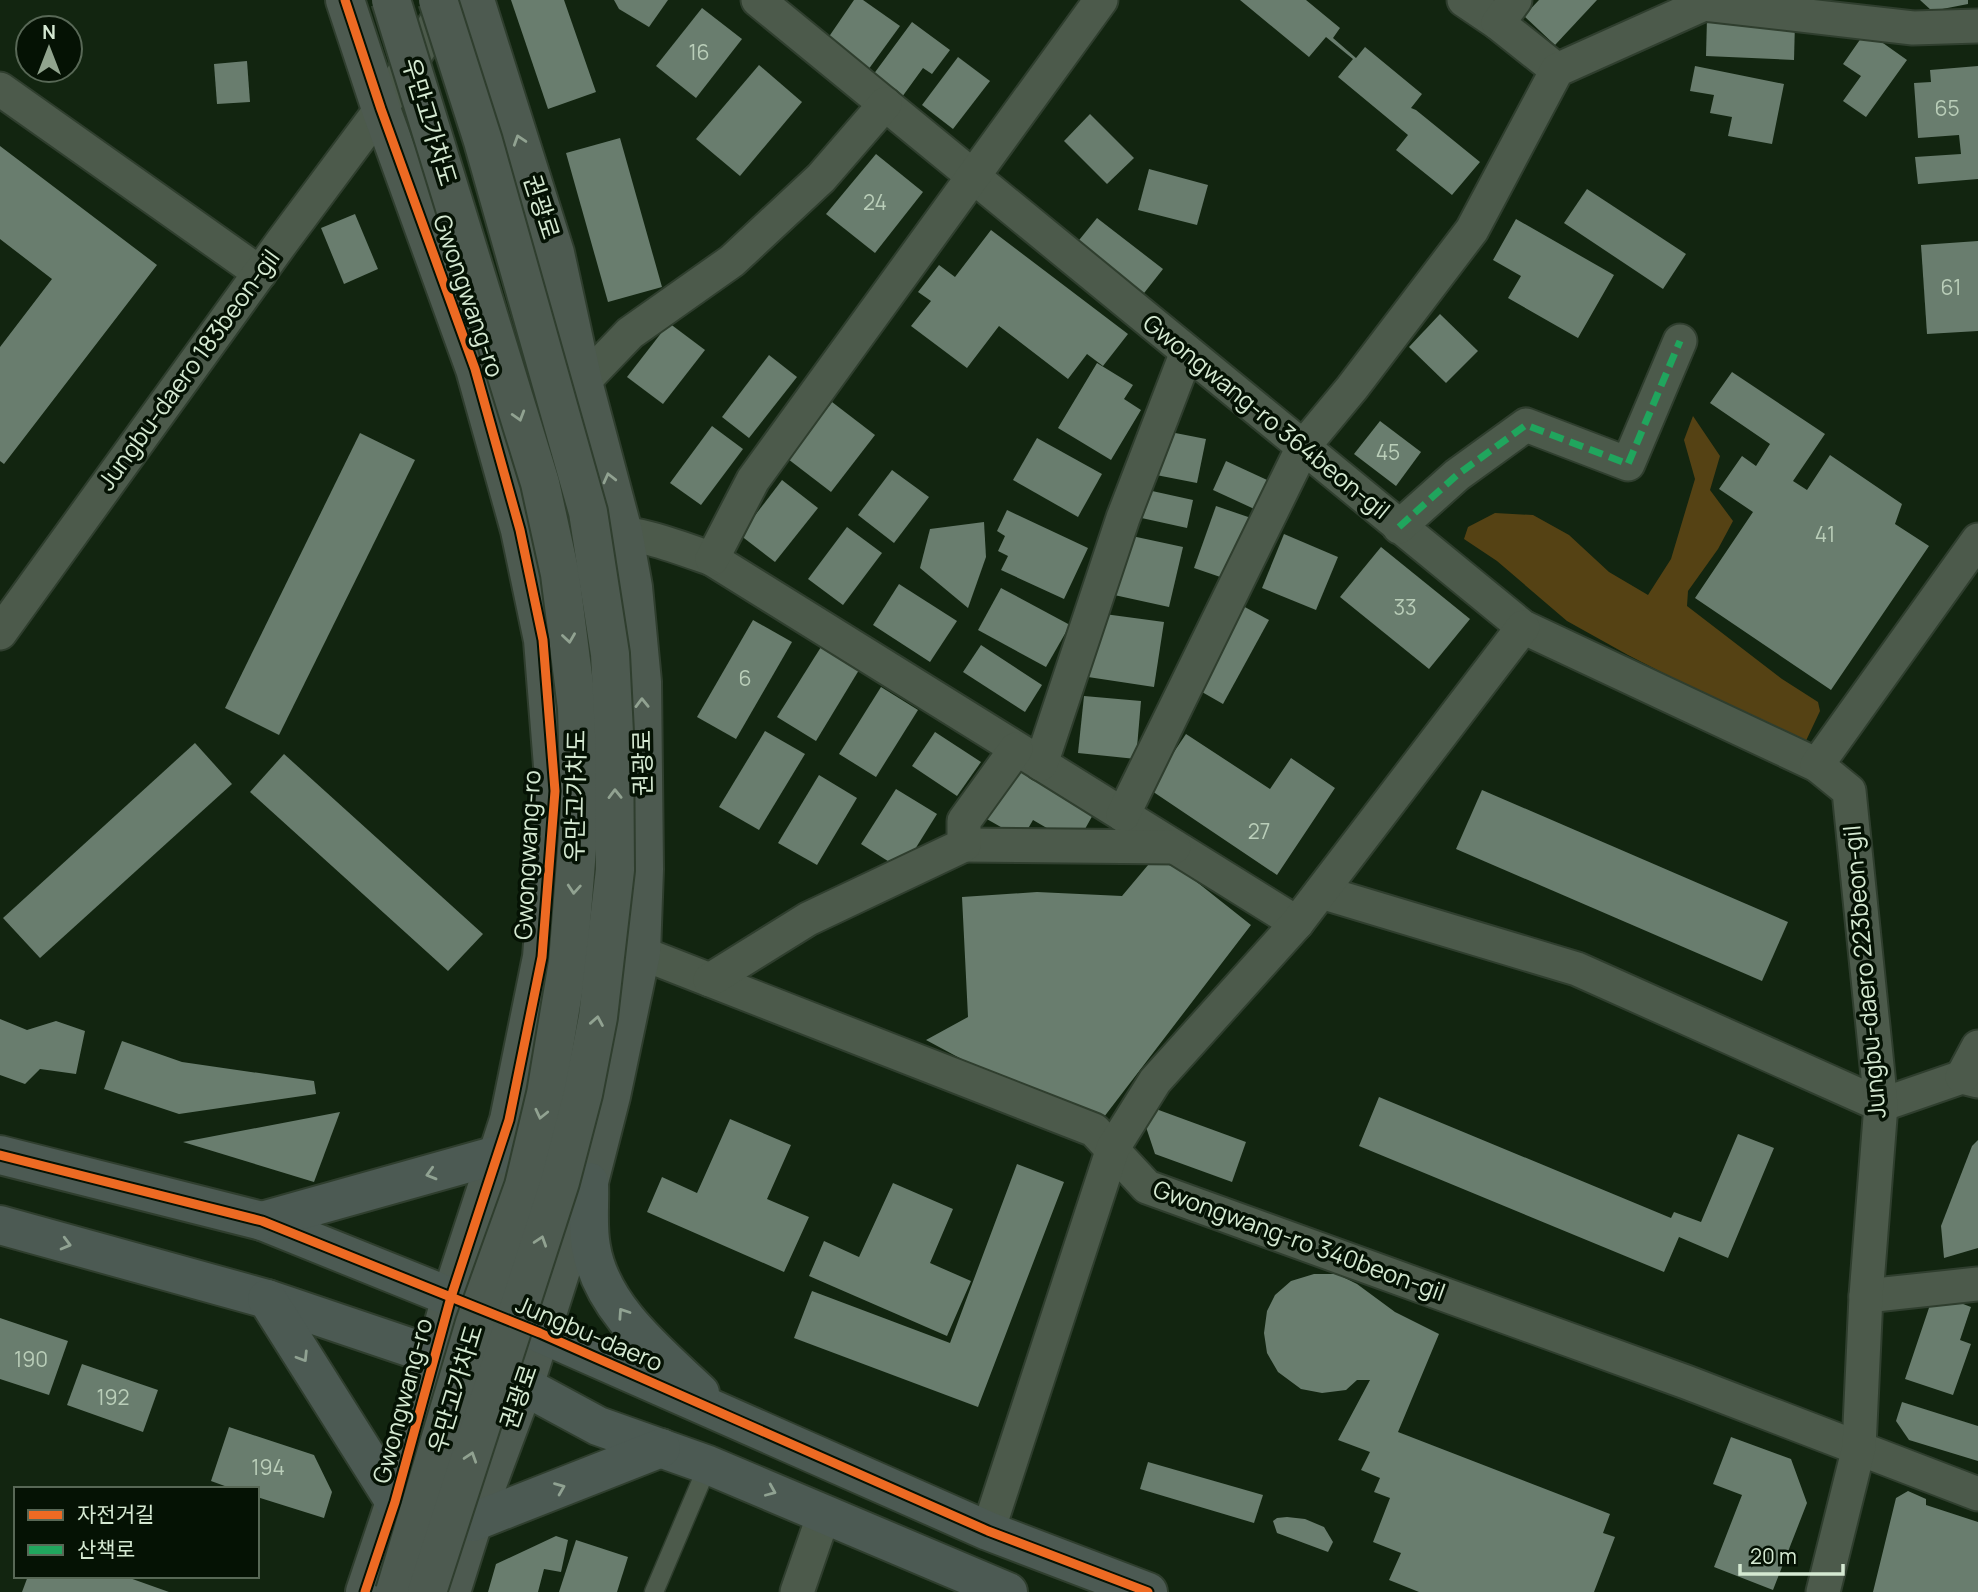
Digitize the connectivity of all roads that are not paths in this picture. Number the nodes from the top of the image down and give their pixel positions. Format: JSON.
{"nodes":[{"id":1,"x":345,"y":0,"type":"edge"},
{"id":2,"x":391,"y":0,"type":"edge"},
{"id":3,"x":438,"y":0,"type":"edge"},
{"id":4,"x":450,"y":0,"type":"edge"},
{"id":5,"x":475,"y":0,"type":"edge"},
{"id":6,"x":758,"y":0,"type":"edge"},
{"id":7,"x":1101,"y":0,"type":"edge"},
{"id":8,"x":1465,"y":0,"type":"edge"},
{"id":9,"x":1507,"y":11,"type":"edge"},
{"id":10,"x":1978,"y":26,"type":"edge"},
{"id":11,"x":1557,"y":70,"type":"junction"},
{"id":12,"x":0,"y":89,"type":"edge"},
{"id":13,"x":885,"y":104,"type":"junction"},
{"id":14,"x":381,"y":109,"type":"junction"},
{"id":15,"x":974,"y":177,"type":"junction"},
{"id":16,"x":260,"y":273,"type":"junction"},
{"id":17,"x":1680,"y":341,"type":"dead end"},
{"id":18,"x":1187,"y":352,"type":"junction"},
{"id":19,"x":583,"y":382,"type":"junction"},
{"id":20,"x":1303,"y":447,"type":"junction"},
{"id":21,"x":1399,"y":527,"type":"junction"},
{"id":22,"x":520,"y":530,"type":"junction"},
{"id":23,"x":623,"y":532,"type":"junction"},
{"id":24,"x":1978,"y":540,"type":"edge"},
{"id":25,"x":712,"y":559,"type":"junction"},
{"id":26,"x":1523,"y":628,"type":"junction"},
{"id":27,"x":0,"y":633,"type":"edge"},
{"id":28,"x":1029,"y":756,"type":"junction"},
{"id":29,"x":1817,"y":765,"type":"junction"},
{"id":30,"x":1123,"y":815,"type":"junction"},
{"id":31,"x":964,"y":845,"type":"junction"},
{"id":32,"x":1174,"y":847,"type":"junction"},
{"id":33,"x":1321,"y":892,"type":"junction"},
{"id":34,"x":1297,"y":923,"type":"junction"},
{"id":35,"x":641,"y":953,"type":"junction"},
{"id":36,"x":710,"y":980,"type":"junction"},
{"id":37,"x":1978,"y":1047,"type":"edge"},
{"id":38,"x":1970,"y":1079,"type":"edge"},
{"id":39,"x":1881,"y":1105,"type":"junction"},
{"id":40,"x":1113,"y":1148,"type":"junction"},
{"id":41,"x":0,"y":1155,"type":"edge"},
{"id":42,"x":497,"y":1155,"type":"junction"},
{"id":43,"x":589,"y":1182,"type":"junction"},
{"id":44,"x":262,"y":1221,"type":"junction"},
{"id":45,"x":0,"y":1226,"type":"edge"},
{"id":46,"x":1978,"y":1283,"type":"edge"},
{"id":47,"x":1866,"y":1296,"type":"junction"},
{"id":48,"x":451,"y":1297,"type":"junction"},
{"id":49,"x":267,"y":1299,"type":"junction"},
{"id":50,"x":540,"y":1333,"type":"junction"},
{"id":51,"x":434,"y":1357,"type":"junction"},
{"id":52,"x":524,"y":1386,"type":"junction"},
{"id":53,"x":722,"y":1413,"type":"junction"},
{"id":54,"x":1859,"y":1447,"type":"junction"},
{"id":55,"x":661,"y":1448,"type":"junction"},
{"id":56,"x":708,"y":1465,"type":"junction"},
{"id":57,"x":1978,"y":1494,"type":"edge"},
{"id":58,"x":395,"y":1502,"type":"junction"},
{"id":59,"x":824,"y":1514,"type":"junction"},
{"id":60,"x":473,"y":1522,"type":"junction"},
{"id":61,"x":988,"y":1531,"type":"junction"},
{"id":62,"x":365,"y":1592,"type":"edge"},
{"id":63,"x":395,"y":1592,"type":"edge"},
{"id":64,"x":427,"y":1592,"type":"edge"},
{"id":65,"x":452,"y":1592,"type":"edge"},
{"id":66,"x":654,"y":1592,"type":"edge"},
{"id":67,"x":796,"y":1592,"type":"edge"},
{"id":68,"x":1008,"y":1592,"type":"edge"},
{"id":69,"x":1148,"y":1592,"type":"edge"},
{"id":70,"x":1823,"y":1592,"type":"edge"}],
"edges":[{"from":1,"to":14,"type":"street","name":"Gwongwang-ro"},
{"from":2,"to":63,"type":"street","name":"우만고가차도","one_way":true,"bridge":true},
{"from":64,"to":3,"type":"street","name":"우만고가차도","one_way":true,"bridge":true},
{"from":4,"to":14,"type":"street","name":"Jungbu-daero 183beon-gil"},
{"from":19,"to":5,"type":"street","name":"권광로","one_way":true},
{"from":6,"to":13,"type":"street","name":"Gwongwang-ro 364beon-gil"},
{"from":7,"to":15,"type":"street"},
{"from":8,"to":9,"type":"street"},
{"from":9,"to":11,"type":"street"},
{"from":10,"to":11,"type":"street"},
{"from":11,"to":20,"type":"street"},
{"from":12,"to":16,"type":"street"},
{"from":13,"to":15,"type":"street","name":"Gwongwang-ro 364beon-gil"},
{"from":13,"to":19,"type":"street"},
{"from":14,"to":16,"type":"street","name":"Jungbu-daero 183beon-gil"},
{"from":14,"to":22,"type":"street","name":"Gwongwang-ro"},
{"from":15,"to":18,"type":"street","name":"Gwongwang-ro 364beon-gil"},
{"from":15,"to":25,"type":"street"},
{"from":16,"to":27,"type":"street","name":"Jungbu-daero 183beon-gil"},
{"from":17,"to":21,"type":"street"},
{"from":18,"to":20,"type":"street","name":"Gwongwang-ro 364beon-gil"},
{"from":18,"to":28,"type":"street"},
{"from":23,"to":19,"type":"street","name":"권광로","one_way":true},
{"from":20,"to":21,"type":"street","name":"Gwongwang-ro 364beon-gil"},
{"from":20,"to":30,"type":"street"},
{"from":21,"to":26,"type":"street","name":"Gwongwang-ro 364beon-gil"},
{"from":22,"to":23,"type":"street"},
{"from":22,"to":42,"type":"street","name":"Gwongwang-ro"},
{"from":23,"to":25,"type":"street"},
{"from":35,"to":23,"type":"street","name":"권광로","one_way":true},
{"from":24,"to":29,"type":"street"},
{"from":25,"to":28,"type":"street"},
{"from":26,"to":29,"type":"street","name":"Gwongwang-ro 364beon-gil"},
{"from":26,"to":33,"type":"street"},
{"from":28,"to":30,"type":"street"},
{"from":28,"to":31,"type":"street"},
{"from":29,"to":39,"type":"street","name":"Jungbu-daero 223beon-gil"},
{"from":30,"to":32,"type":"street"},
{"from":31,"to":32,"type":"street"},
{"from":31,"to":36,"type":"street"},
{"from":32,"to":34,"type":"street"},
{"from":33,"to":34,"type":"street"},
{"from":33,"to":39,"type":"street"},
{"from":34,"to":40,"type":"street"},
{"from":35,"to":36,"type":"street","name":"Gwongwang-ro 340beon-gil"},
{"from":35,"to":43,"type":"street","name":"권광로"},
{"from":36,"to":40,"type":"street","name":"Gwongwang-ro 340beon-gil"},
{"from":37,"to":38,"type":"street"},
{"from":38,"to":39,"type":"street"},
{"from":39,"to":47,"type":"street","name":"Jungbu-daero 223beon-gil"},
{"from":40,"to":54,"type":"street","name":"Gwongwang-ro 340beon-gil"},
{"from":40,"to":61,"type":"street"},
{"from":41,"to":44,"type":"main road","name":"Jungbu-daero"},
{"from":42,"to":44,"type":"main road","one_way":true},
{"from":42,"to":48,"type":"street","name":"Gwongwang-ro"},
{"from":43,"to":50,"type":"street","name":"권광로"},
{"from":53,"to":43,"type":"main road","one_way":true},
{"from":44,"to":48,"type":"main road","name":"Jungbu-daero"},
{"from":45,"to":49,"type":"main road","one_way":true},
{"from":46,"to":47,"type":"street"},
{"from":47,"to":54,"type":"street","name":"Jungbu-daero 223beon-gil"},
{"from":48,"to":50,"type":"main road","name":"Jungbu-daero"},
{"from":48,"to":51,"type":"street","name":"Gwongwang-ro"},
{"from":49,"to":51,"type":"main road"},
{"from":49,"to":58,"type":"main road","one_way":true},
{"from":50,"to":52,"type":"street","name":"권광로"},
{"from":50,"to":53,"type":"main road","name":"Jungbu-daero"},
{"from":51,"to":52,"type":"main road"},
{"from":51,"to":58,"type":"street","name":"Gwongwang-ro"},
{"from":52,"to":55,"type":"main road"},
{"from":52,"to":60,"type":"street","name":"권광로"},
{"from":53,"to":61,"type":"main road","name":"Jungbu-daero"},
{"from":54,"to":57,"type":"street","name":"Gwongwang-ro 340beon-gil"},
{"from":54,"to":70,"type":"street","name":"Jungbu-daero 223beon-gil"},
{"from":55,"to":56,"type":"main road"},
{"from":60,"to":55,"type":"main road","one_way":true},
{"from":56,"to":59,"type":"main road","one_way":true},
{"from":56,"to":66,"type":"lane"},
{"from":58,"to":62,"type":"street","name":"Gwongwang-ro"},
{"from":59,"to":67,"type":"street"},
{"from":59,"to":68,"type":"main road"},
{"from":60,"to":65,"type":"street"},
{"from":61,"to":69,"type":"main road","name":"Jungbu-daero"}]}
